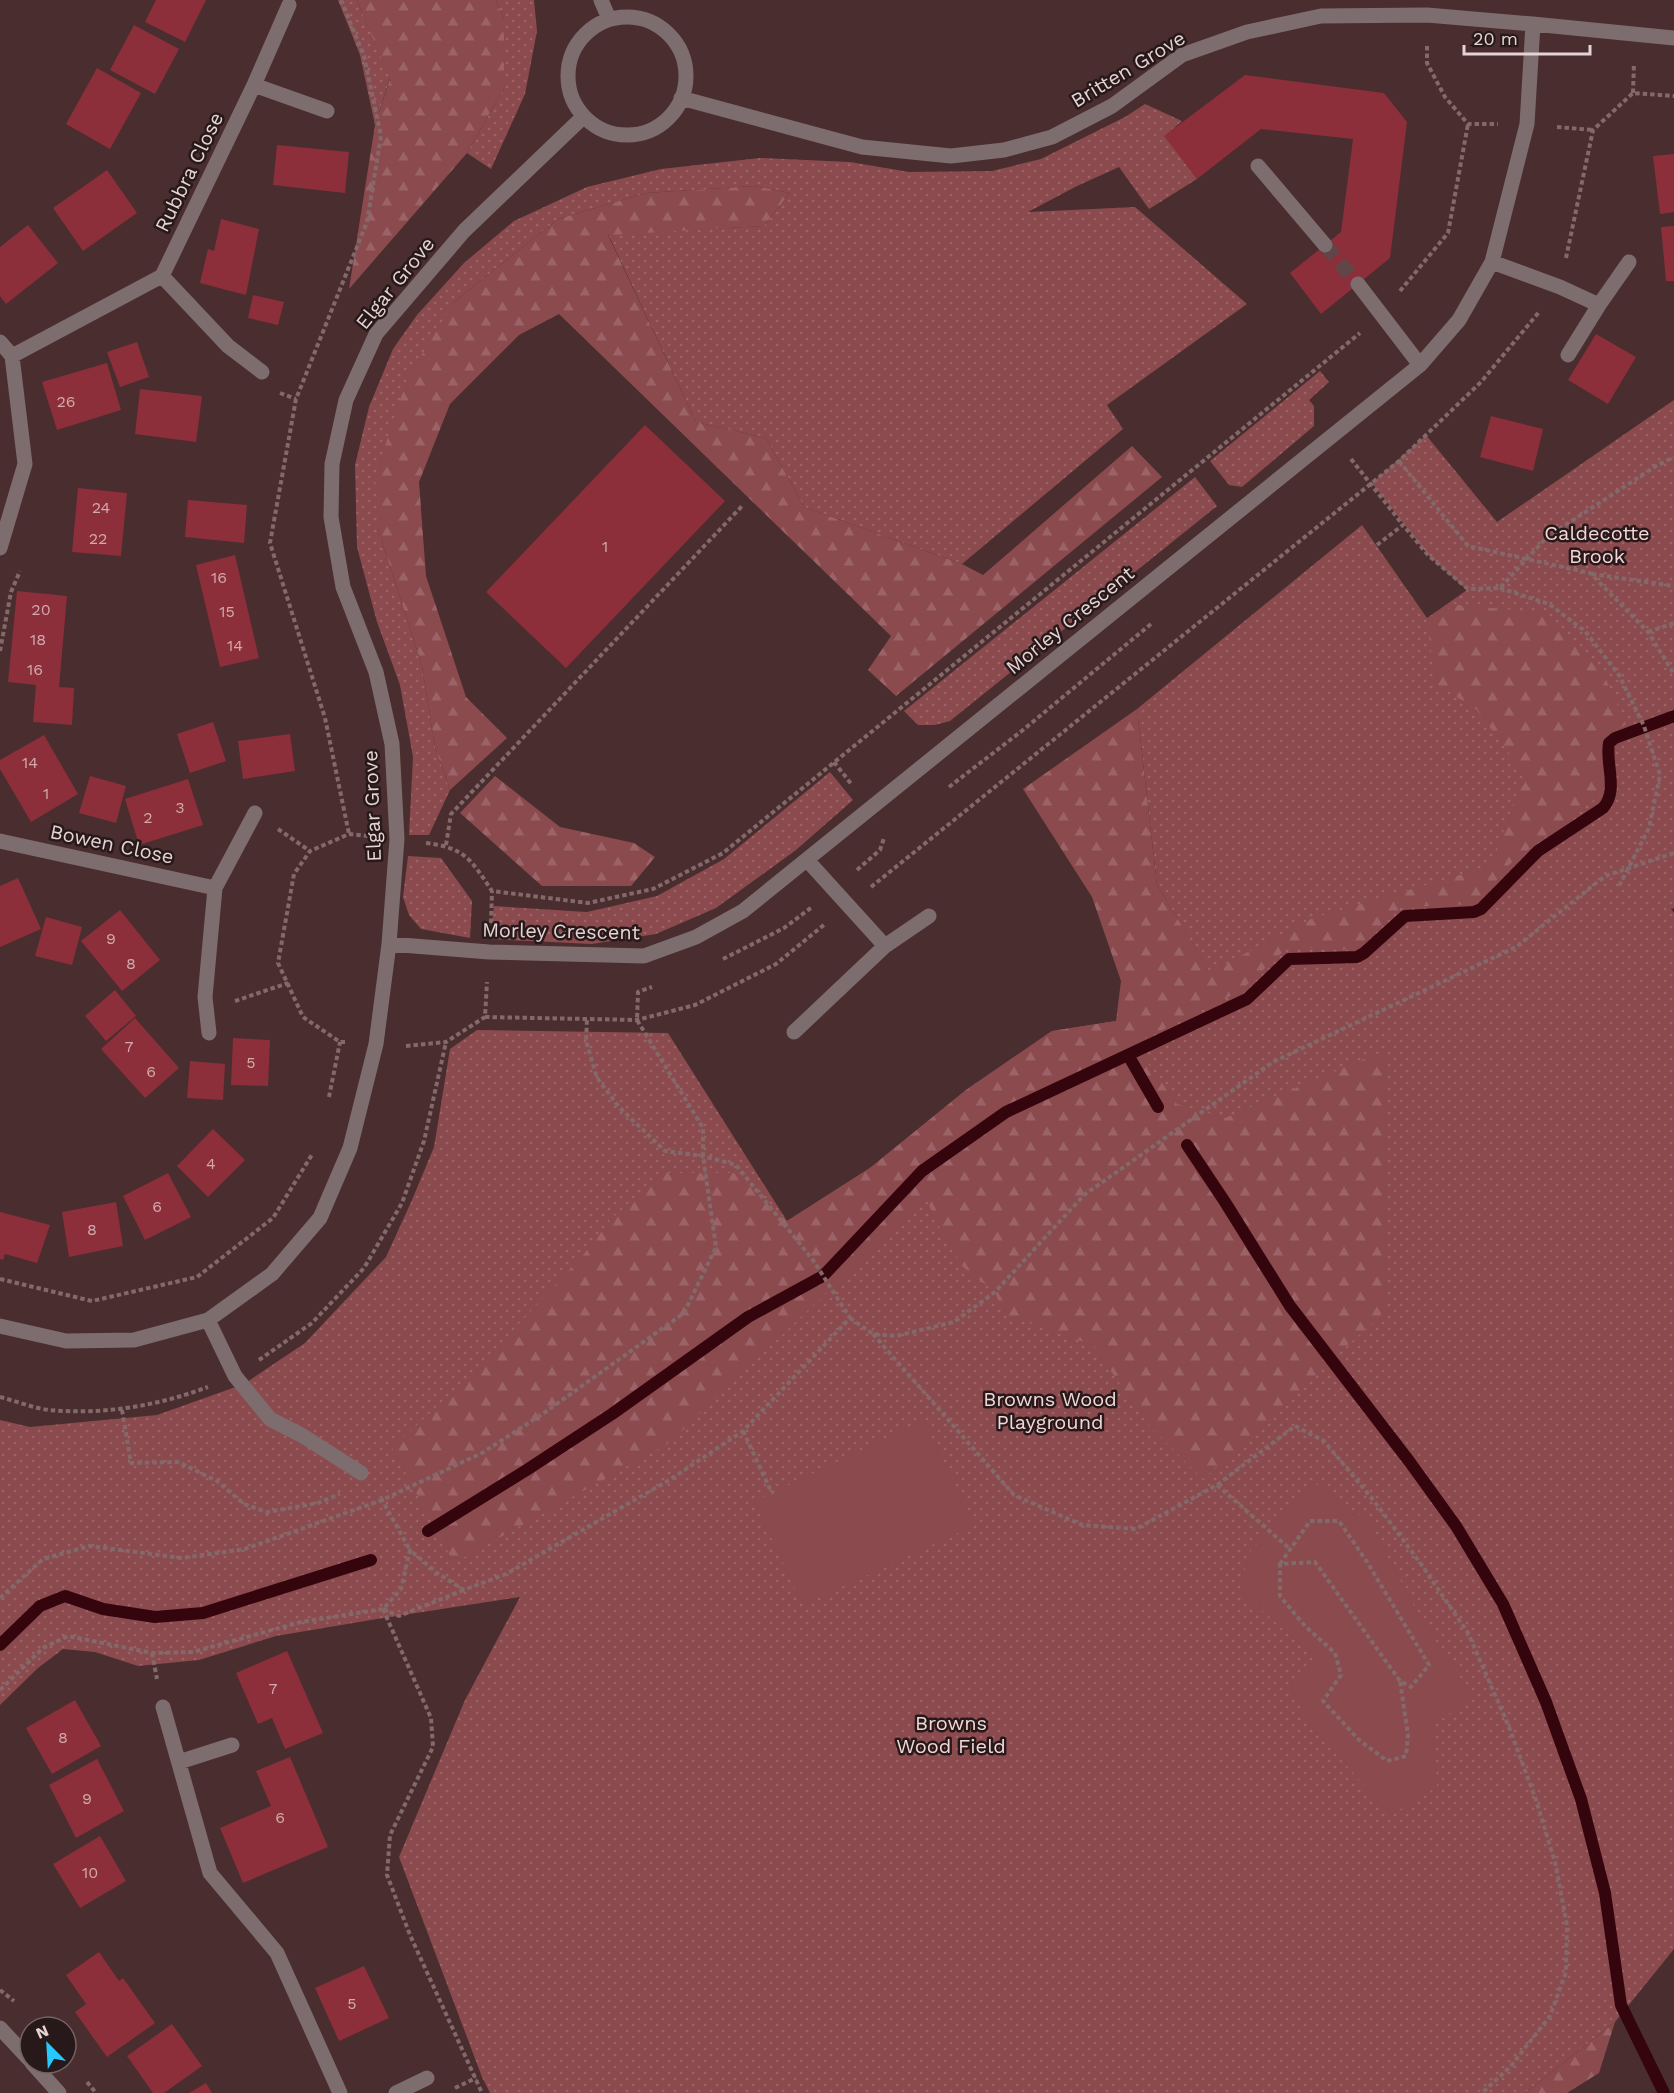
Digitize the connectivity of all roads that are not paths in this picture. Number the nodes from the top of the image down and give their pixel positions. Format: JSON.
{"nodes":[{"id":1,"x":602,"y":0,"type":"edge"},
{"id":2,"x":289,"y":6,"type":"dead end"},
{"id":3,"x":609,"y":19,"type":"junction"},
{"id":4,"x":1533,"y":24,"type":"junction"},
{"id":5,"x":1674,"y":38,"type":"edge"},
{"id":6,"x":254,"y":85,"type":"junction"},
{"id":7,"x":681,"y":98,"type":"junction"},
{"id":8,"x":327,"y":111,"type":"dead end"},
{"id":9,"x":583,"y":117,"type":"junction"},
{"id":10,"x":1258,"y":166,"type":"dead end"},
{"id":11,"x":1325,"y":245,"type":"tunnel mouth"},
{"id":12,"x":1492,"y":262,"type":"junction"},
{"id":13,"x":1629,"y":262,"type":"dead end"},
{"id":14,"x":162,"y":276,"type":"junction"},
{"id":15,"x":1358,"y":284,"type":"tunnel mouth"},
{"id":16,"x":1599,"y":305,"type":"junction"},
{"id":17,"x":0,"y":342,"type":"edge"},
{"id":18,"x":1568,"y":355,"type":"dead end"},
{"id":19,"x":12,"y":356,"type":"junction"},
{"id":20,"x":1420,"y":364,"type":"junction"},
{"id":21,"x":262,"y":372,"type":"dead end"},
{"id":22,"x":0,"y":548,"type":"edge"},
{"id":23,"x":255,"y":813,"type":"road end"},
{"id":24,"x":0,"y":841,"type":"edge"},
{"id":25,"x":807,"y":860,"type":"junction"},
{"id":26,"x":215,"y":888,"type":"junction"},
{"id":27,"x":929,"y":916,"type":"dead end"},
{"id":28,"x":389,"y":944,"type":"junction"},
{"id":29,"x":885,"y":946,"type":"junction"},
{"id":30,"x":794,"y":1032,"type":"dead end"},
{"id":31,"x":209,"y":1034,"type":"dead end"},
{"id":32,"x":208,"y":1320,"type":"junction"},
{"id":33,"x":0,"y":1326,"type":"edge"},
{"id":34,"x":361,"y":1473,"type":"road end"},
{"id":35,"x":163,"y":1707,"type":"dead end"},
{"id":36,"x":232,"y":1745,"type":"dead end"},
{"id":37,"x":179,"y":1762,"type":"junction"},
{"id":38,"x":0,"y":2028,"type":"edge"},
{"id":39,"x":18,"y":2048,"type":"edge"},
{"id":40,"x":43,"y":2075,"type":"edge"},
{"id":41,"x":427,"y":2078,"type":"dead end"},
{"id":42,"x":59,"y":2093,"type":"edge"},
{"id":43,"x":340,"y":2093,"type":"edge"},
{"id":44,"x":396,"y":2093,"type":"edge"}],
"edges":[{"from":1,"to":3,"type":"street"},
{"from":2,"to":6,"type":"street","name":"Rubbra Close"},
{"from":3,"to":7,"type":"street"},
{"from":3,"to":9,"type":"street"},
{"from":4,"to":5,"type":"street","name":"Britten Grove"},
{"from":4,"to":7,"type":"street","name":"Britten Grove"},
{"from":4,"to":12,"type":"street","name":"Morley Crescent"},
{"from":6,"to":8,"type":"street"},
{"from":6,"to":14,"type":"street","name":"Rubbra Close"},
{"from":7,"to":9,"type":"street"},
{"from":9,"to":28,"type":"street","name":"Elgar Grove"},
{"from":10,"to":11,"type":"street"},
{"from":12,"to":16,"type":"street"},
{"from":12,"to":20,"type":"street","name":"Morley Crescent"},
{"from":13,"to":16,"type":"street"},
{"from":14,"to":19,"type":"street"},
{"from":14,"to":21,"type":"street"},
{"from":15,"to":20,"type":"street"},
{"from":16,"to":18,"type":"street"},
{"from":17,"to":19,"type":"street"},
{"from":19,"to":22,"type":"street"},
{"from":20,"to":25,"type":"street","name":"Morley Crescent"},
{"from":23,"to":26,"type":"street"},
{"from":24,"to":26,"type":"street","name":"Bowen Close"},
{"from":25,"to":28,"type":"street","name":"Morley Crescent"},
{"from":25,"to":29,"type":"street"},
{"from":26,"to":31,"type":"street"},
{"from":27,"to":29,"type":"street"},
{"from":28,"to":32,"type":"street","name":"Elgar Grove"},
{"from":29,"to":30,"type":"street"},
{"from":32,"to":33,"type":"street","name":"Elgar Grove"},
{"from":32,"to":34,"type":"street"},
{"from":35,"to":37,"type":"street"},
{"from":36,"to":37,"type":"street"},
{"from":37,"to":43,"type":"street"},
{"from":38,"to":39,"type":"street"},
{"from":40,"to":42,"type":"street"},
{"from":41,"to":44,"type":"street"}]}
